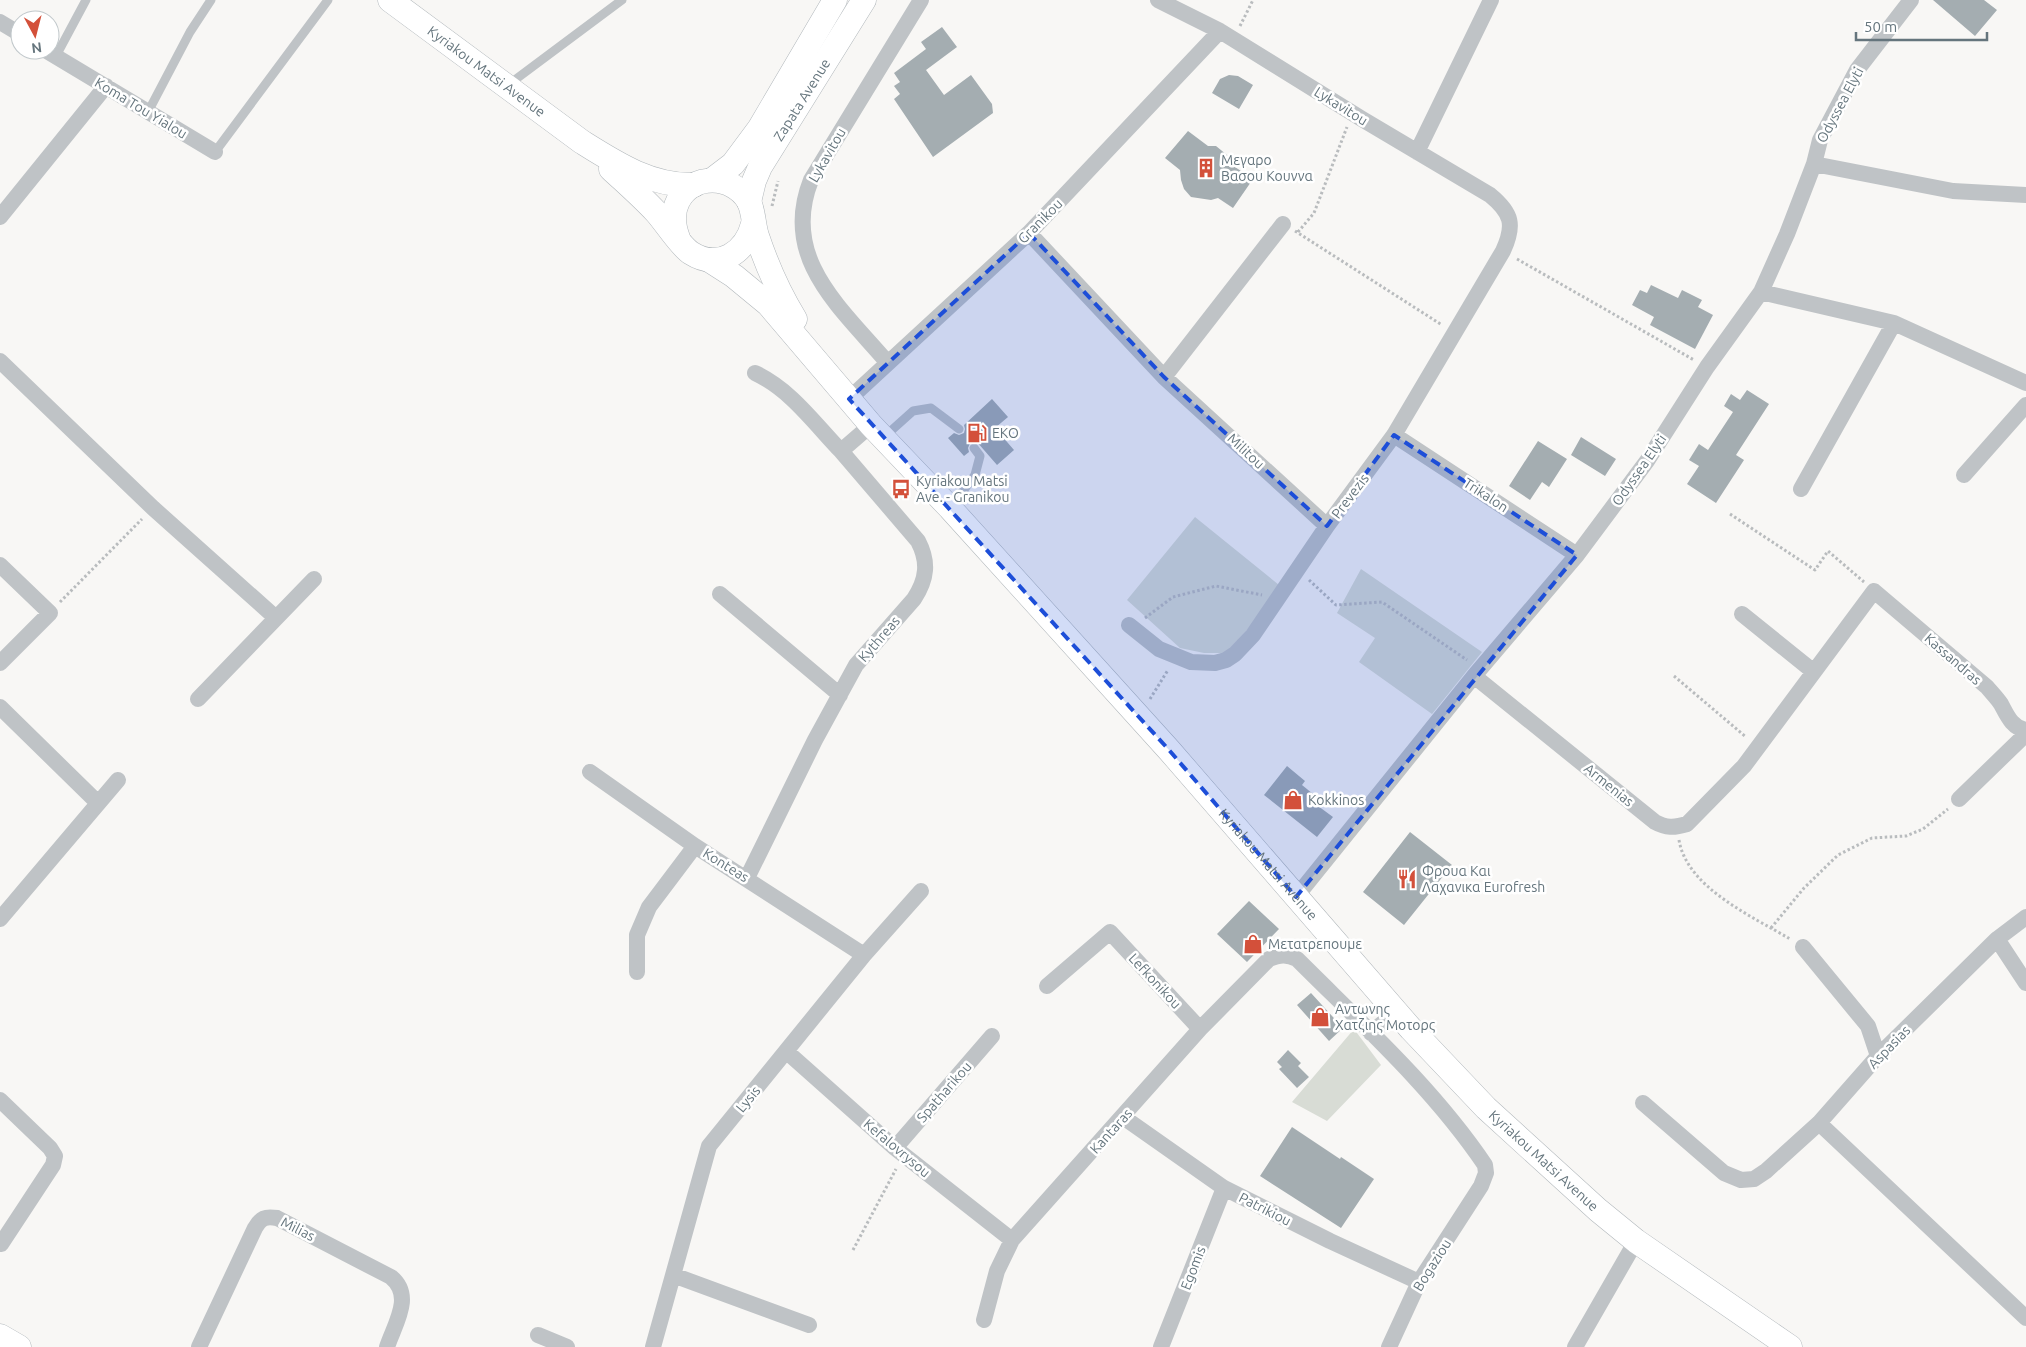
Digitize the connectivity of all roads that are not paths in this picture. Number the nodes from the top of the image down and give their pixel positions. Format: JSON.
{"nodes":[{"id":1,"x":86,"y":0,"type":"edge"},
{"id":2,"x":210,"y":0,"type":"edge"},
{"id":3,"x":328,"y":0,"type":"edge"},
{"id":4,"x":622,"y":0,"type":"edge"},
{"id":5,"x":835,"y":0,"type":"edge"},
{"id":6,"x":864,"y":0,"type":"edge"},
{"id":7,"x":921,"y":0,"type":"edge"},
{"id":8,"x":1158,"y":0,"type":"edge"},
{"id":9,"x":1491,"y":0,"type":"edge"},
{"id":10,"x":1911,"y":0,"type":"edge"},
{"id":11,"x":400,"y":4,"type":"edge"},
{"id":12,"x":1227,"y":35,"type":"junction"},
{"id":13,"x":60,"y":49,"type":"edge"},
{"id":14,"x":60,"y":59,"type":"edge"},
{"id":15,"x":507,"y":85,"type":"junction"},
{"id":16,"x":106,"y":86,"type":"junction"},
{"id":17,"x":148,"y":112,"type":"junction"},
{"id":18,"x":582,"y":142,"type":"junction"},
{"id":19,"x":215,"y":152,"type":"joint"},
{"id":20,"x":1417,"y":152,"type":"junction"},
{"id":21,"x":1814,"y":164,"type":"junction"},
{"id":22,"x":703,"y":183,"type":"junction"},
{"id":23,"x":2026,"y":195,"type":"edge"},
{"id":24,"x":751,"y":213,"type":"junction"},
{"id":25,"x":0,"y":217,"type":"edge"},
{"id":26,"x":1283,"y":224,"type":"road end"},
{"id":27,"x":1511,"y":226,"type":"joint"},
{"id":28,"x":1029,"y":233,"type":"junction"},
{"id":29,"x":678,"y":238,"type":"junction"},
{"id":30,"x":709,"y":260,"type":"junction"},
{"id":31,"x":1761,"y":292,"type":"junction"},
{"id":32,"x":1894,"y":324,"type":"junction"},
{"id":33,"x":0,"y":361,"type":"edge"},
{"id":34,"x":887,"y":362,"type":"junction"},
{"id":35,"x":754,"y":374,"type":"dead end"},
{"id":36,"x":1164,"y":377,"type":"junction"},
{"id":37,"x":832,"y":378,"type":"junction"},
{"id":38,"x":2026,"y":383,"type":"edge"},
{"id":39,"x":848,"y":398,"type":"junction"},
{"id":40,"x":2026,"y":405,"type":"edge"},
{"id":41,"x":959,"y":429,"type":"dead end"},
{"id":42,"x":877,"y":432,"type":"junction"},
{"id":43,"x":1394,"y":435,"type":"junction"},
{"id":44,"x":974,"y":448,"type":"dead end"},
{"id":45,"x":840,"y":451,"type":"junction"},
{"id":46,"x":1964,"y":475,"type":"dead end"},
{"id":47,"x":1801,"y":489,"type":"dead end"},
{"id":48,"x":950,"y":508,"type":"junction"},
{"id":49,"x":1327,"y":526,"type":"junction"},
{"id":50,"x":1577,"y":555,"type":"junction"},
{"id":51,"x":0,"y":565,"type":"edge"},
{"id":52,"x":314,"y":579,"type":"dead end"},
{"id":53,"x":720,"y":594,"type":"dead end"},
{"id":54,"x":1742,"y":614,"type":"dead end"},
{"id":55,"x":276,"y":618,"type":"junction"},
{"id":56,"x":1131,"y":626,"type":"road end"},
{"id":57,"x":0,"y":663,"type":"edge"},
{"id":58,"x":1477,"y":672,"type":"junction"},
{"id":59,"x":1814,"y":672,"type":"junction"},
{"id":60,"x":840,"y":695,"type":"junction"},
{"id":61,"x":198,"y":699,"type":"dead end"},
{"id":62,"x":0,"y":707,"type":"edge"},
{"id":63,"x":2026,"y":732,"type":"edge"},
{"id":64,"x":590,"y":772,"type":"dead end"},
{"id":65,"x":118,"y":780,"type":"dead end"},
{"id":66,"x":1959,"y":799,"type":"road end"},
{"id":67,"x":98,"y":803,"type":"junction"},
{"id":68,"x":695,"y":846,"type":"junction"},
{"id":69,"x":747,"y":878,"type":"junction"},
{"id":70,"x":920,"y":891,"type":"dead end"},
{"id":71,"x":1296,"y":896,"type":"junction"},
{"id":72,"x":2026,"y":917,"type":"edge"},
{"id":73,"x":0,"y":919,"type":"edge"},
{"id":74,"x":1997,"y":939,"type":"junction"},
{"id":75,"x":1803,"y":947,"type":"road end"},
{"id":76,"x":864,"y":955,"type":"junction"},
{"id":77,"x":637,"y":972,"type":"dead end"},
{"id":78,"x":2026,"y":983,"type":"edge"},
{"id":79,"x":1047,"y":986,"type":"dead end"},
{"id":80,"x":1396,"y":1012,"type":"junction"},
{"id":81,"x":1200,"y":1029,"type":"junction"},
{"id":82,"x":1371,"y":1033,"type":"junction"},
{"id":83,"x":992,"y":1036,"type":"dead end"},
{"id":84,"x":787,"y":1052,"type":"junction"},
{"id":85,"x":1878,"y":1056,"type":"junction"},
{"id":86,"x":0,"y":1100,"type":"edge"},
{"id":87,"x":1643,"y":1103,"type":"dead end"},
{"id":88,"x":1123,"y":1117,"type":"junction"},
{"id":89,"x":1819,"y":1123,"type":"junction"},
{"id":90,"x":899,"y":1152,"type":"junction"},
{"id":91,"x":1224,"y":1188,"type":"junction"},
{"id":92,"x":1012,"y":1240,"type":"junction"},
{"id":93,"x":1636,"y":1241,"type":"junction"},
{"id":94,"x":1,"y":1244,"type":"edge"},
{"id":95,"x":673,"y":1275,"type":"junction"},
{"id":96,"x":1419,"y":1282,"type":"junction"},
{"id":97,"x":2026,"y":1318,"type":"edge"},
{"id":98,"x":984,"y":1320,"type":"dead end"},
{"id":99,"x":809,"y":1325,"type":"dead end"},
{"id":100,"x":538,"y":1335,"type":"dead end"},
{"id":101,"x":0,"y":1336,"type":"edge"},
{"id":102,"x":19,"y":1347,"type":"edge"},
{"id":103,"x":199,"y":1347,"type":"edge"},
{"id":104,"x":387,"y":1347,"type":"edge"},
{"id":105,"x":566,"y":1347,"type":"edge"},
{"id":106,"x":653,"y":1347,"type":"edge"},
{"id":107,"x":1161,"y":1347,"type":"edge"},
{"id":108,"x":1389,"y":1347,"type":"edge"},
{"id":109,"x":1575,"y":1347,"type":"edge"},
{"id":110,"x":1790,"y":1347,"type":"edge"}],
"edges":[{"from":1,"to":13,"type":"lane"},
{"from":2,"to":17,"type":"lane"},
{"from":3,"to":19,"type":"lane"},
{"from":4,"to":15,"type":"lane"},
{"from":5,"to":22,"type":"main road","name":"Zapata Avenue"},
{"from":6,"to":24,"type":"main road","name":"Zapata Avenue"},
{"from":7,"to":34,"type":"street","name":"Lykavitou"},
{"from":8,"to":12,"type":"street","name":"Lykavitou"},
{"from":9,"to":20,"type":"street"},
{"from":10,"to":21,"type":"street","name":"Odyssea Elyti"},
{"from":11,"to":15,"type":"main road","name":"Kyriakou Matsi Avenue"},
{"from":12,"to":20,"type":"street","name":"Lykavitou"},
{"from":12,"to":28,"type":"street","name":"Granikou"},
{"from":14,"to":16,"type":"street","name":"Koma Tou Yialou"},
{"from":15,"to":18,"type":"main road","name":"Kyriakou Matsi Avenue"},
{"from":16,"to":17,"type":"street","name":"Koma Tou Yialou"},
{"from":16,"to":25,"type":"street"},
{"from":17,"to":19,"type":"street","name":"Koma Tou Yialou"},
{"from":18,"to":22,"type":"main road","name":"Kyriakou Matsi Avenue"},
{"from":18,"to":29,"type":"main road","name":"Kyriakou Matsi Avenue"},
{"from":20,"to":27,"type":"street","name":"Lykavitou"},
{"from":21,"to":23,"type":"street"},
{"from":21,"to":31,"type":"street","name":"Odyssea Elyti"},
{"from":22,"to":24,"type":"main road","name":"Kyriakou Matsi Avenue"},
{"from":22,"to":29,"type":"main road"},
{"from":24,"to":30,"type":"main road"},
{"from":24,"to":37,"type":"main road","name":"Kyriakou Matsi Avenue"},
{"from":26,"to":36,"type":"street"},
{"from":27,"to":43,"type":"street","name":"Prevezis"},
{"from":28,"to":34,"type":"street","name":"Granikou"},
{"from":28,"to":36,"type":"street","name":"Militou"},
{"from":29,"to":30,"type":"main road","name":"Kyriakou Matsi Avenue"},
{"from":30,"to":37,"type":"main road","name":"Kyriakou Matsi Avenue"},
{"from":31,"to":32,"type":"street"},
{"from":31,"to":50,"type":"street","name":"Odyssea Elyti"},
{"from":32,"to":38,"type":"street"},
{"from":32,"to":47,"type":"street"},
{"from":33,"to":55,"type":"street"},
{"from":34,"to":39,"type":"street","name":"Granikou"},
{"from":35,"to":45,"type":"street","name":"Kythreas"},
{"from":36,"to":49,"type":"street","name":"Militou"},
{"from":37,"to":39,"type":"main road","name":"Kyriakou Matsi Avenue"},
{"from":39,"to":42,"type":"main road","name":"Kyriakou Matsi Avenue"},
{"from":40,"to":46,"type":"street"},
{"from":41,"to":42,"type":"lane"},
{"from":42,"to":45,"type":"street"},
{"from":42,"to":48,"type":"main road","name":"Kyriakou Matsi Avenue"},
{"from":43,"to":49,"type":"street","name":"Prevezis"},
{"from":43,"to":50,"type":"street","name":"Trikalon"},
{"from":44,"to":48,"type":"lane"},
{"from":45,"to":60,"type":"street","name":"Kythreas"},
{"from":48,"to":71,"type":"main road","name":"Kyriakou Matsi Avenue"},
{"from":49,"to":56,"type":"street","name":"Prevezis"},
{"from":50,"to":58,"type":"street","name":"Odyssea Elyti"},
{"from":51,"to":57,"type":"street"},
{"from":52,"to":55,"type":"street"},
{"from":53,"to":60,"type":"street"},
{"from":54,"to":59,"type":"street"},
{"from":55,"to":61,"type":"street"},
{"from":58,"to":59,"type":"street","name":"Armenias"},
{"from":58,"to":71,"type":"street","name":"Odyssea Elyti"},
{"from":59,"to":63,"type":"street","name":"Kassandras"},
{"from":60,"to":69,"type":"street","name":"Kythreas"},
{"from":62,"to":67,"type":"street"},
{"from":63,"to":66,"type":"street","name":"Kassandras"},
{"from":64,"to":68,"type":"street","name":"Konteas"},
{"from":65,"to":67,"type":"street"},
{"from":67,"to":73,"type":"street"},
{"from":68,"to":69,"type":"street","name":"Konteas"},
{"from":68,"to":77,"type":"street"},
{"from":69,"to":76,"type":"street","name":"Konteas"},
{"from":70,"to":76,"type":"street","name":"Lysis"},
{"from":71,"to":80,"type":"main road","name":"Kyriakou Matsi Avenue"},
{"from":72,"to":74,"type":"street","name":"Aspasias"},
{"from":74,"to":78,"type":"street"},
{"from":74,"to":85,"type":"street","name":"Aspasias"},
{"from":75,"to":85,"type":"street"},
{"from":76,"to":84,"type":"street","name":"Lysis"},
{"from":79,"to":81,"type":"street","name":"Lefkonikou"},
{"from":80,"to":82,"type":"street"},
{"from":80,"to":93,"type":"main road","name":"Kyriakou Matsi Avenue"},
{"from":81,"to":82,"type":"street","name":"Kantaras"},
{"from":81,"to":88,"type":"street","name":"Kantaras"},
{"from":82,"to":96,"type":"street","name":"Bogaziou"},
{"from":83,"to":90,"type":"street","name":"Spatharikou"},
{"from":84,"to":90,"type":"street","name":"Kefalovrysou"},
{"from":84,"to":95,"type":"street","name":"Lysis"},
{"from":85,"to":89,"type":"street","name":"Aspasias"},
{"from":86,"to":94,"type":"street"},
{"from":87,"to":89,"type":"street","name":"Aspasias"},
{"from":88,"to":91,"type":"street","name":"Patrikiou"},
{"from":88,"to":92,"type":"street","name":"Kantaras"},
{"from":89,"to":97,"type":"street"},
{"from":90,"to":92,"type":"street","name":"Kefalovrysou"},
{"from":91,"to":96,"type":"street","name":"Patrikiou"},
{"from":91,"to":107,"type":"street","name":"Egomis"},
{"from":92,"to":98,"type":"street","name":"Kantaras"},
{"from":93,"to":109,"type":"street"},
{"from":93,"to":110,"type":"main road","name":"Kyriakou Matsi Avenue"},
{"from":95,"to":99,"type":"street"},
{"from":95,"to":106,"type":"street","name":"Lysis"},
{"from":96,"to":108,"type":"street","name":"Bogaziou"},
{"from":100,"to":105,"type":"street"},
{"from":101,"to":102,"type":"main road"},
{"from":103,"to":104,"type":"street","name":"Milias"}]}
